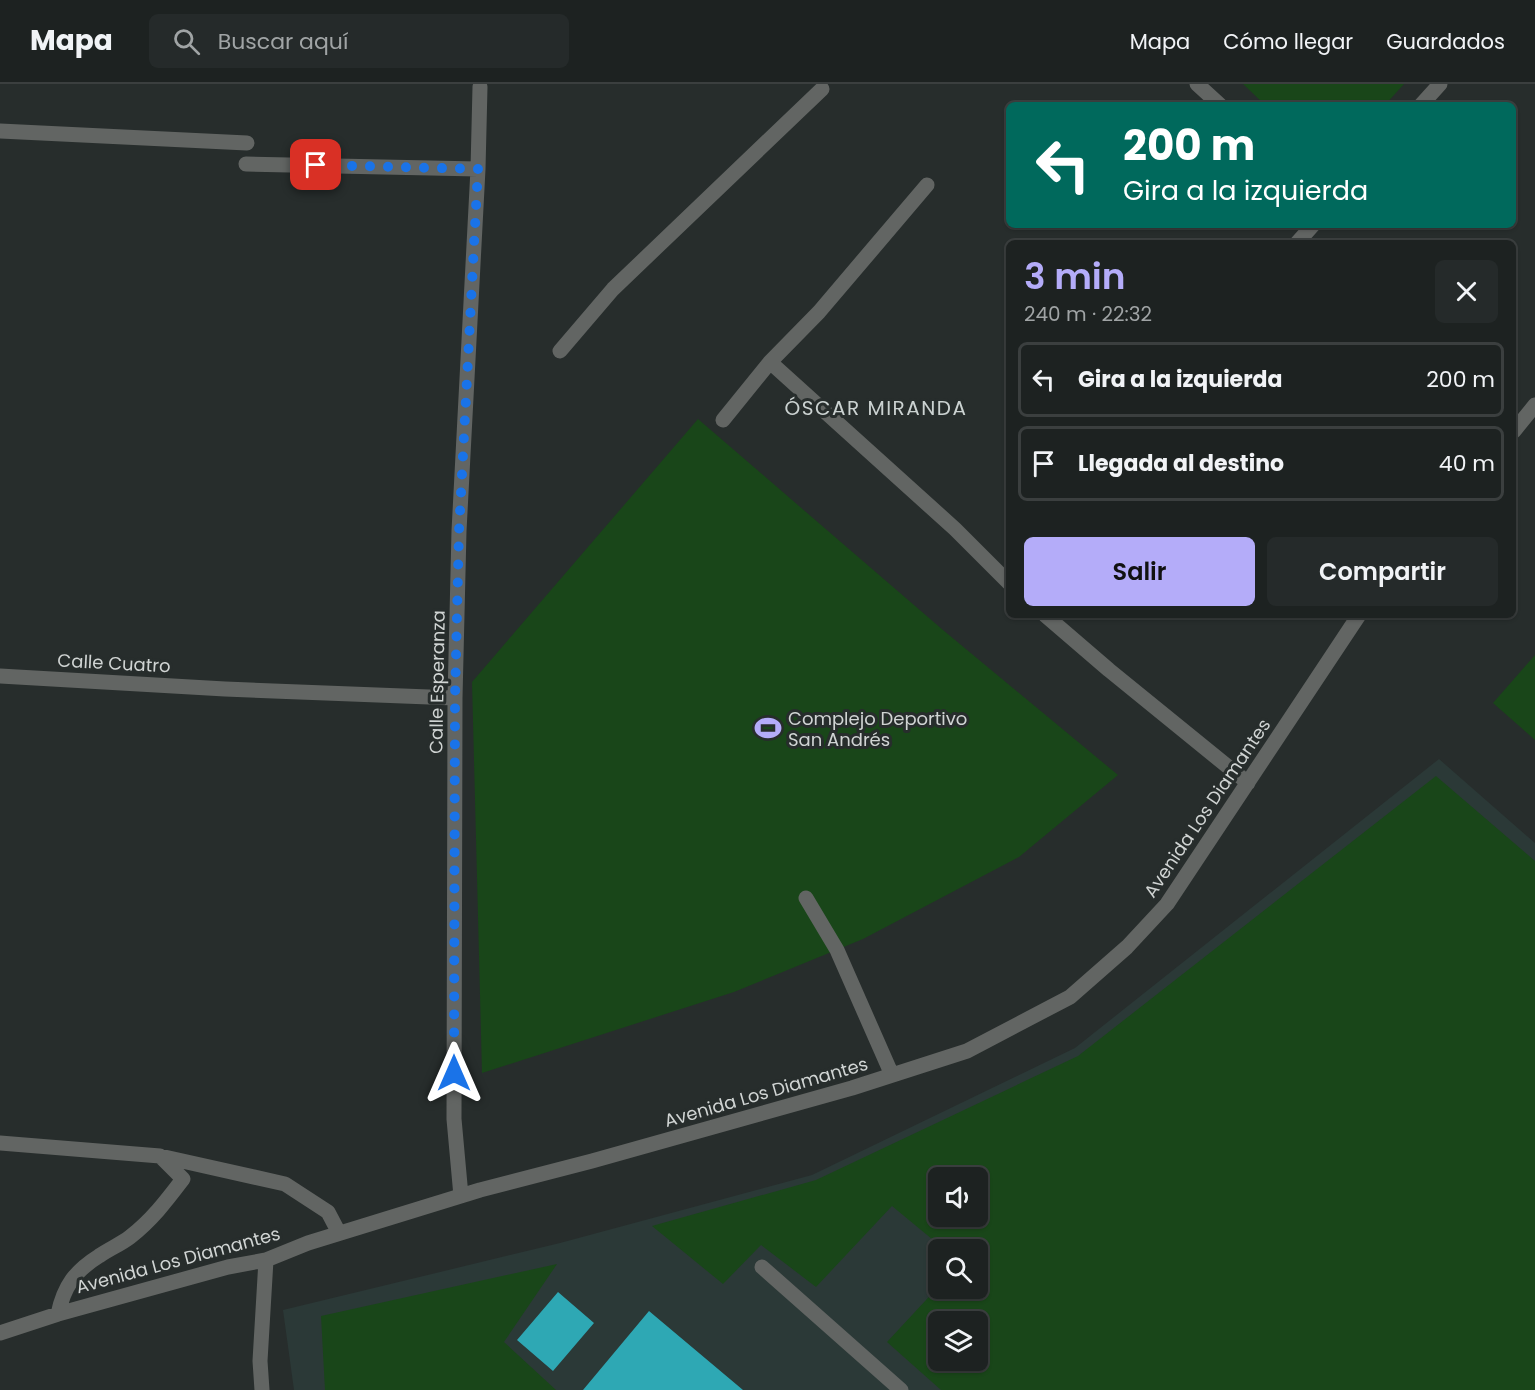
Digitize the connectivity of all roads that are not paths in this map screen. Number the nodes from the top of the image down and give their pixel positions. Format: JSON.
{"nodes":[{"id":1,"x":1197,"y":84,"type":"edge"},
{"id":2,"x":1440,"y":84,"type":"edge"},
{"id":3,"x":480,"y":87,"type":"dead end"},
{"id":4,"x":822,"y":89,"type":"dead end"},
{"id":5,"x":1217,"y":102,"type":"edge"},
{"id":6,"x":1424,"y":102,"type":"edge"},
{"id":7,"x":0,"y":131,"type":"edge"},
{"id":8,"x":247,"y":143,"type":"dead end"},
{"id":9,"x":246,"y":164,"type":"dead end"},
{"id":10,"x":478,"y":169,"type":"junction"},
{"id":11,"x":927,"y":185,"type":"dead end"},
{"id":12,"x":1310,"y":228,"type":"edge"},
{"id":13,"x":1300,"y":240,"type":"edge"},
{"id":14,"x":560,"y":351,"type":"dead end"},
{"id":15,"x":770,"y":363,"type":"junction"},
{"id":16,"x":1535,"y":405,"type":"edge"},
{"id":17,"x":723,"y":420,"type":"dead end"},
{"id":18,"x":1516,"y":429,"type":"edge"},
{"id":19,"x":1006,"y":580,"type":"edge"},
{"id":20,"x":1048,"y":618,"type":"edge"},
{"id":21,"x":1357,"y":618,"type":"edge"},
{"id":22,"x":0,"y":676,"type":"edge"},
{"id":23,"x":455,"y":698,"type":"junction"},
{"id":24,"x":1248,"y":783,"type":"junction"},
{"id":25,"x":806,"y":898,"type":"dead end"},
{"id":26,"x":891,"y":1075,"type":"junction"},
{"id":27,"x":0,"y":1143,"type":"edge"},
{"id":28,"x":160,"y":1156,"type":"junction"},
{"id":29,"x":461,"y":1196,"type":"junction"},
{"id":30,"x":339,"y":1233,"type":"junction"},
{"id":31,"x":266,"y":1260,"type":"junction"},
{"id":32,"x":762,"y":1267,"type":"dead end"},
{"id":33,"x":58,"y":1314,"type":"junction"},
{"id":34,"x":0,"y":1333,"type":"edge"},
{"id":35,"x":262,"y":1390,"type":"edge"},
{"id":36,"x":901,"y":1390,"type":"edge"}],
"edges":[{"from":1,"to":5,"type":"street"},
{"from":2,"to":6,"type":"street"},
{"from":3,"to":10,"type":"street","name":"Calle Esperanza"},
{"from":4,"to":14,"type":"street"},
{"from":7,"to":8,"type":"street"},
{"from":9,"to":10,"type":"street"},
{"from":10,"to":23,"type":"street","name":"Calle Esperanza"},
{"from":11,"to":15,"type":"street"},
{"from":12,"to":13,"type":"street"},
{"from":15,"to":17,"type":"street"},
{"from":15,"to":19,"type":"street"},
{"from":16,"to":18,"type":"street"},
{"from":20,"to":24,"type":"street"},
{"from":21,"to":24,"type":"street","name":"Avenida Los Diamantes"},
{"from":22,"to":23,"type":"street","name":"Calle Cuatro"},
{"from":23,"to":29,"type":"street","name":"Calle Esperanza"},
{"from":24,"to":26,"type":"street","name":"Avenida Los Diamantes"},
{"from":25,"to":26,"type":"street"},
{"from":26,"to":29,"type":"street","name":"Avenida Los Diamantes"},
{"from":27,"to":28,"type":"street"},
{"from":28,"to":30,"type":"street"},
{"from":28,"to":33,"type":"street"},
{"from":29,"to":30,"type":"street","name":"Avenida Los Diamantes"},
{"from":30,"to":31,"type":"street","name":"Avenida Los Diamantes"},
{"from":31,"to":33,"type":"street","name":"Avenida Los Diamantes"},
{"from":31,"to":35,"type":"street"},
{"from":32,"to":36,"type":"street"},
{"from":33,"to":34,"type":"street","name":"Avenida Los Diamantes"}]}
